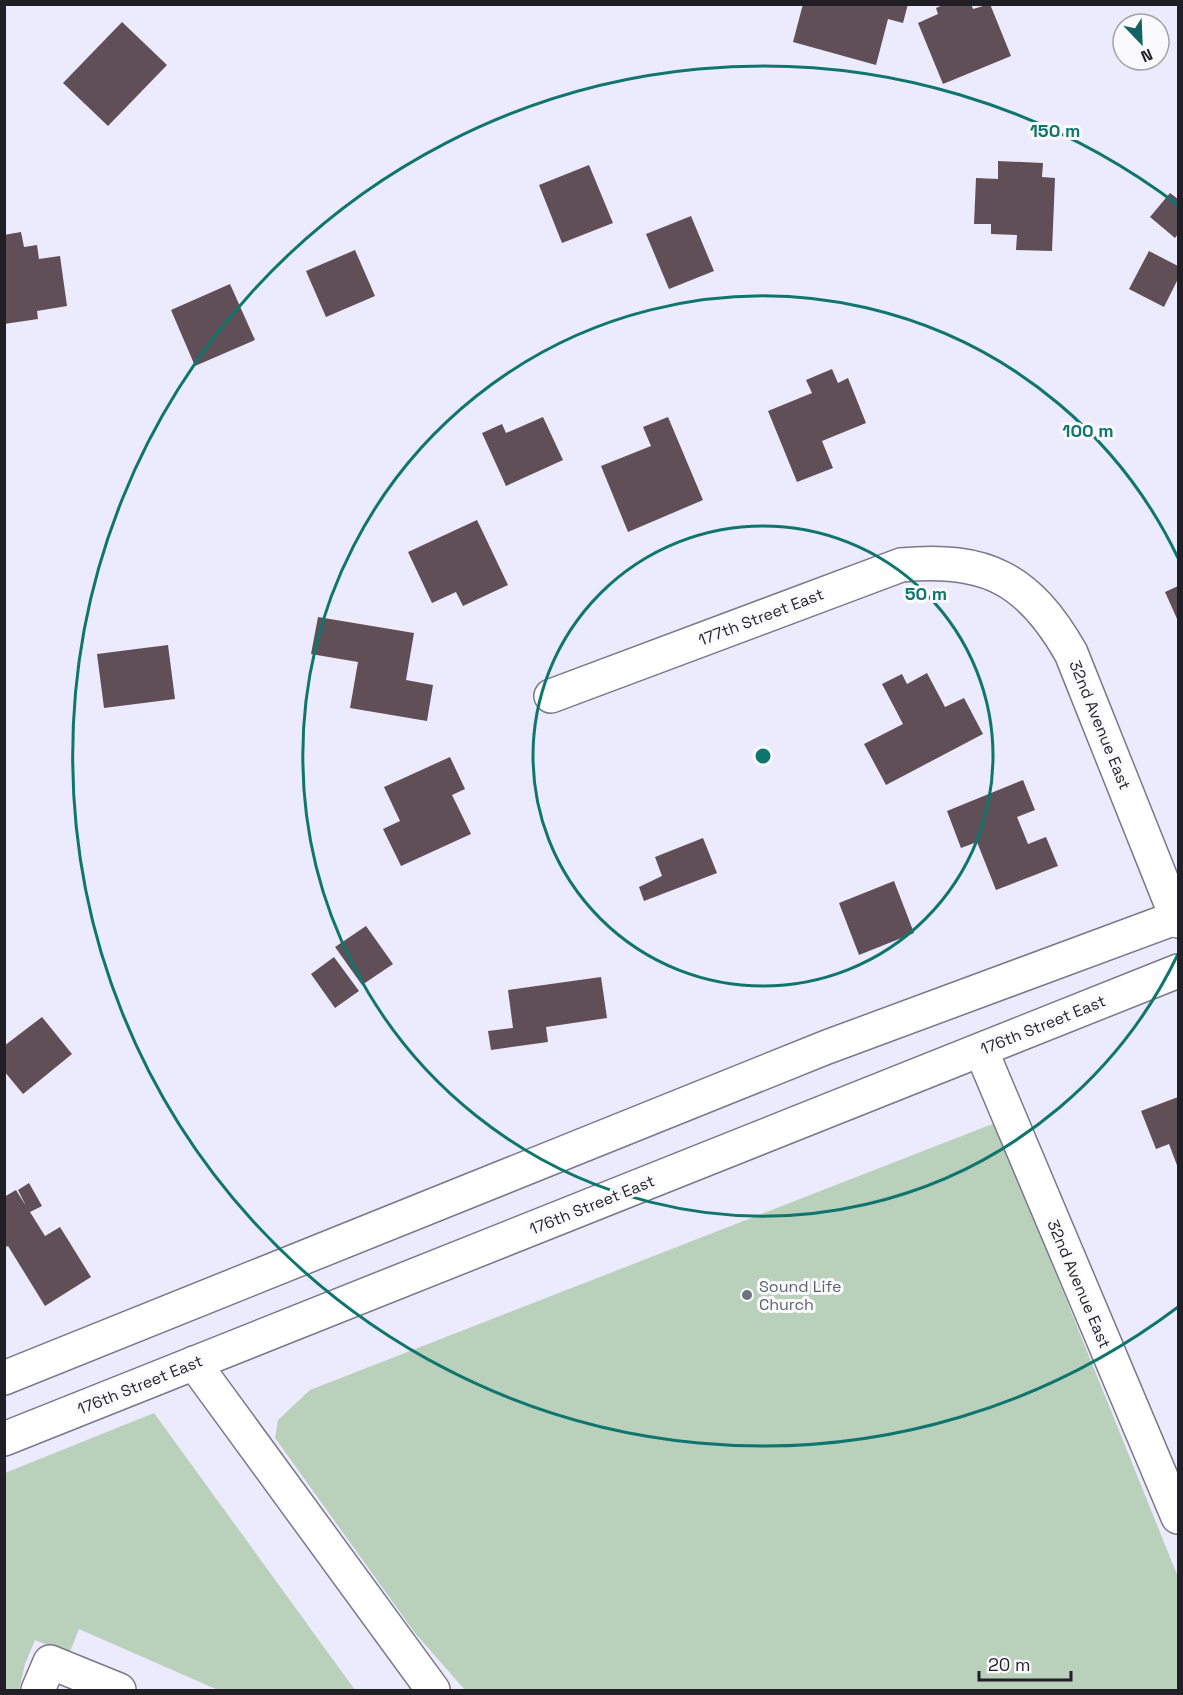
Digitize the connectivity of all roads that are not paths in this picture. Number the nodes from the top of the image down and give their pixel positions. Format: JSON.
{"nodes":[{"id":1,"x":974,"y":567,"type":"joint"},
{"id":2,"x":551,"y":696,"type":"dead end"},
{"id":3,"x":1178,"y":918,"type":"edge"},
{"id":4,"x":1179,"y":971,"type":"edge"},
{"id":5,"x":981,"y":1050,"type":"junction"},
{"id":6,"x":194,"y":1363,"type":"junction"},
{"id":7,"x":4,"y":1378,"type":"edge"},
{"id":8,"x":4,"y":1439,"type":"edge"},
{"id":9,"x":1179,"y":1517,"type":"edge"},
{"id":10,"x":38,"y":1690,"type":"edge"},
{"id":11,"x":119,"y":1690,"type":"edge"},
{"id":12,"x":433,"y":1690,"type":"edge"}],
"edges":[{"from":1,"to":2,"type":"main road","name":"177th Street East"},
{"from":1,"to":3,"type":"main road","name":"32nd Avenue East"},
{"from":3,"to":7,"type":"main road"},
{"from":4,"to":5,"type":"main road","name":"176th Street East"},
{"from":5,"to":6,"type":"main road","name":"176th Street East"},
{"from":5,"to":9,"type":"main road","name":"32nd Avenue East"},
{"from":6,"to":8,"type":"main road","name":"176th Street East"},
{"from":6,"to":12,"type":"main road"},
{"from":10,"to":11,"type":"main road"}]}
